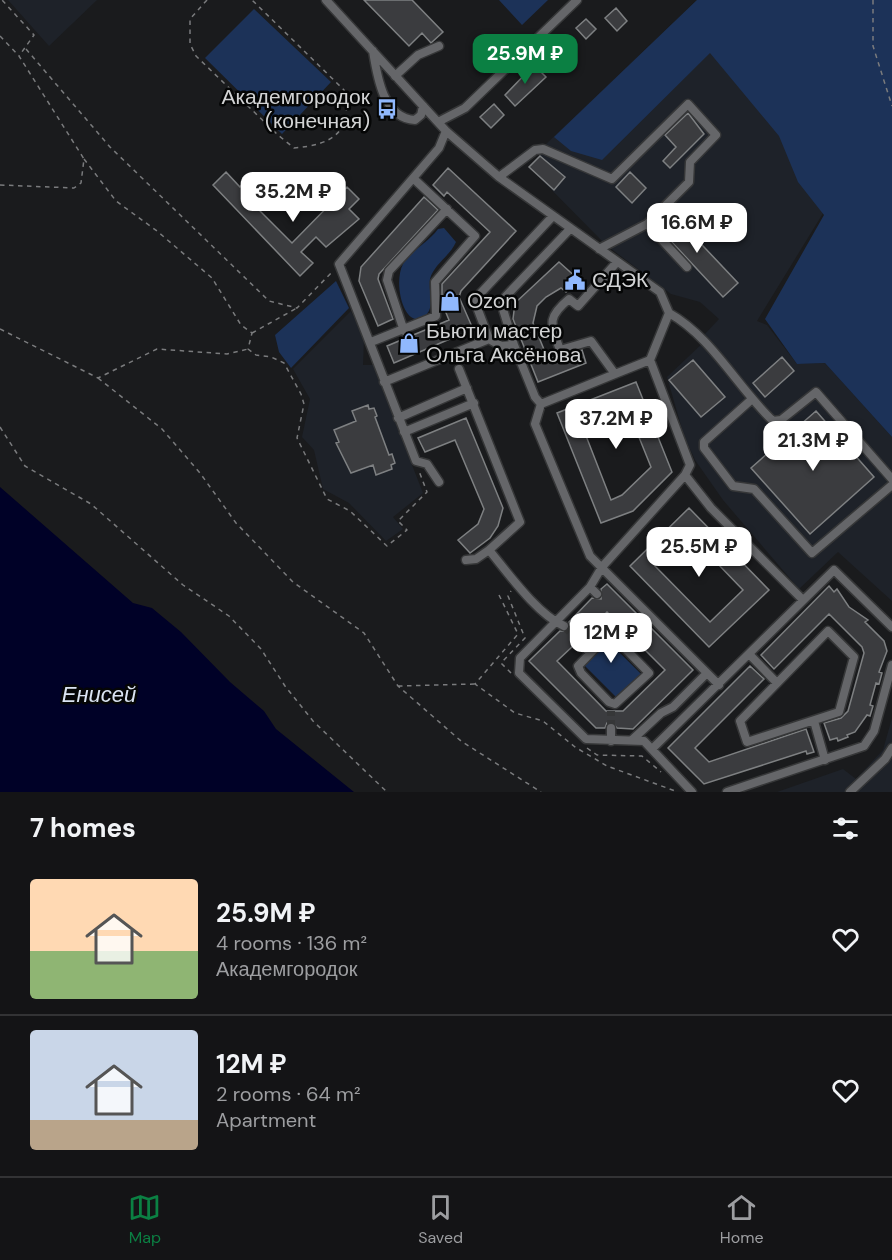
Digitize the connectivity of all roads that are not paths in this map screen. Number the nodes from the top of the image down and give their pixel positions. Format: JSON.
{"nodes":[{"id":1,"x":326,"y":0,"type":"edge"},
{"id":2,"x":577,"y":0,"type":"edge"},
{"id":3,"x":439,"y":46,"type":"dead end"},
{"id":4,"x":372,"y":51,"type":"junction"},
{"id":5,"x":395,"y":76,"type":"junction"},
{"id":6,"x":423,"y":106,"type":"junction"},
{"id":7,"x":438,"y":122,"type":"junction"},
{"id":8,"x":446,"y":131,"type":"junction"},
{"id":9,"x":499,"y":177,"type":"junction"},
{"id":10,"x":414,"y":179,"type":"junction"},
{"id":11,"x":447,"y":208,"type":"junction"},
{"id":12,"x":553,"y":216,"type":"junction"},
{"id":13,"x":647,"y":224,"type":"junction"},
{"id":14,"x":570,"y":229,"type":"junction"},
{"id":15,"x":598,"y":249,"type":"junction"},
{"id":16,"x":617,"y":262,"type":"junction"},
{"id":17,"x":687,"y":267,"type":"dead end"},
{"id":18,"x":669,"y":313,"type":"junction"},
{"id":19,"x":404,"y":331,"type":"junction"},
{"id":20,"x":489,"y":339,"type":"junction"},
{"id":21,"x":371,"y":342,"type":"junction"},
{"id":22,"x":514,"y":345,"type":"junction"},
{"id":23,"x":650,"y":360,"type":"junction"},
{"id":24,"x":387,"y":362,"type":"dead end"},
{"id":25,"x":376,"y":365,"type":"junction"},
{"id":26,"x":459,"y":369,"type":"dead end"},
{"id":27,"x":615,"y":374,"type":"junction"},
{"id":28,"x":384,"y":382,"type":"junction"},
{"id":29,"x":467,"y":388,"type":"junction"},
{"id":30,"x":751,"y":400,"type":"junction"},
{"id":31,"x":474,"y":403,"type":"junction"},
{"id":32,"x":541,"y":404,"type":"junction"},
{"id":33,"x":398,"y":418,"type":"junction"},
{"id":34,"x":404,"y":432,"type":"junction"},
{"id":35,"x":685,"y":475,"type":"junction"},
{"id":36,"x":892,"y":478,"type":"edge"},
{"id":37,"x":439,"y":482,"type":"dead end"},
{"id":38,"x":892,"y":485,"type":"edge"},
{"id":39,"x":489,"y":550,"type":"junction"},
{"id":40,"x":466,"y":560,"type":"dead end"},
{"id":41,"x":602,"y":567,"type":"junction"},
{"id":42,"x":590,"y":587,"type":"junction"},
{"id":43,"x":597,"y":594,"type":"dead end"},
{"id":44,"x":803,"y":600,"type":"junction"},
{"id":45,"x":555,"y":622,"type":"junction"},
{"id":46,"x":564,"y":626,"type":"tunnel mouth"},
{"id":47,"x":892,"y":627,"type":"edge"},
{"id":48,"x":578,"y":640,"type":"tunnel mouth"},
{"id":49,"x":590,"y":653,"type":"junction"},
{"id":50,"x":749,"y":654,"type":"junction"},
{"id":51,"x":892,"y":665,"type":"edge"},
{"id":52,"x":707,"y":673,"type":"junction"},
{"id":53,"x":777,"y":683,"type":"junction"},
{"id":54,"x":719,"y":685,"type":"junction"},
{"id":55,"x":813,"y":721,"type":"junction"},
{"id":56,"x":611,"y":728,"type":"tunnel mouth"},
{"id":57,"x":633,"y":739,"type":"junction"},
{"id":58,"x":611,"y":741,"type":"junction"},
{"id":59,"x":892,"y":748,"type":"edge"},
{"id":60,"x":652,"y":749,"type":"junction"},
{"id":61,"x":825,"y":760,"type":"junction"},
{"id":62,"x":692,"y":792,"type":"edge"},
{"id":63,"x":726,"y":792,"type":"edge"},
{"id":64,"x":850,"y":792,"type":"edge"}],
"edges":[{"from":1,"to":4,"type":"street"},
{"from":2,"to":7,"type":"street"},
{"from":3,"to":5,"type":"street"},
{"from":4,"to":5,"type":"street"},
{"from":4,"to":6,"type":"street"},
{"from":5,"to":6,"type":"street"},
{"from":6,"to":7,"type":"street"},
{"from":7,"to":8,"type":"street"},
{"from":8,"to":9,"type":"street"},
{"from":8,"to":10,"type":"street"},
{"from":9,"to":12,"type":"street"},
{"from":9,"to":13,"type":"street"},
{"from":10,"to":11,"type":"street"},
{"from":10,"to":21,"type":"street"},
{"from":11,"to":19,"type":"street"},
{"from":11,"to":19,"type":"street"},
{"from":12,"to":14,"type":"street"},
{"from":12,"to":20,"type":"street"},
{"from":13,"to":15,"type":"street"},
{"from":13,"to":17,"type":"street"},
{"from":14,"to":15,"type":"street"},
{"from":14,"to":22,"type":"street"},
{"from":15,"to":16,"type":"street"},
{"from":16,"to":18,"type":"street"},
{"from":16,"to":27,"type":"street"},
{"from":18,"to":23,"type":"street"},
{"from":18,"to":30,"type":"street"},
{"from":19,"to":21,"type":"street"},
{"from":20,"to":22,"type":"street"},
{"from":20,"to":28,"type":"street"},
{"from":21,"to":25,"type":"street"},
{"from":22,"to":32,"type":"street"},
{"from":23,"to":27,"type":"street"},
{"from":23,"to":35,"type":"street"},
{"from":24,"to":25,"type":"street"},
{"from":25,"to":28,"type":"street"},
{"from":26,"to":29,"type":"street"},
{"from":27,"to":32,"type":"street"},
{"from":28,"to":33,"type":"street"},
{"from":29,"to":31,"type":"street"},
{"from":29,"to":33,"type":"street"},
{"from":30,"to":36,"type":"street"},
{"from":30,"to":38,"type":"street"},
{"from":31,"to":34,"type":"street"},
{"from":31,"to":39,"type":"street"},
{"from":32,"to":41,"type":"street"},
{"from":33,"to":34,"type":"street"},
{"from":34,"to":37,"type":"street"},
{"from":35,"to":41,"type":"street"},
{"from":35,"to":44,"type":"street"},
{"from":39,"to":40,"type":"street"},
{"from":39,"to":45,"type":"street"},
{"from":41,"to":42,"type":"street"},
{"from":41,"to":52,"type":"street"},
{"from":42,"to":43,"type":"street"},
{"from":42,"to":45,"type":"street"},
{"from":44,"to":47,"type":"street"},
{"from":44,"to":50,"type":"street"},
{"from":45,"to":46,"type":"street"},
{"from":45,"to":58,"type":"street"},
{"from":48,"to":49,"type":"street"},
{"from":49,"to":49,"type":"street"},
{"from":50,"to":53,"type":"street"},
{"from":50,"to":54,"type":"street"},
{"from":51,"to":61,"type":"street"},
{"from":52,"to":54,"type":"street"},
{"from":52,"to":57,"type":"street"},
{"from":53,"to":55,"type":"street"},
{"from":53,"to":55,"type":"street"},
{"from":54,"to":60,"type":"street"},
{"from":55,"to":61,"type":"street"},
{"from":56,"to":58,"type":"street"},
{"from":57,"to":58,"type":"street"},
{"from":57,"to":60,"type":"street"},
{"from":59,"to":64,"type":"street"},
{"from":60,"to":62,"type":"street"},
{"from":61,"to":63,"type":"street"}]}
